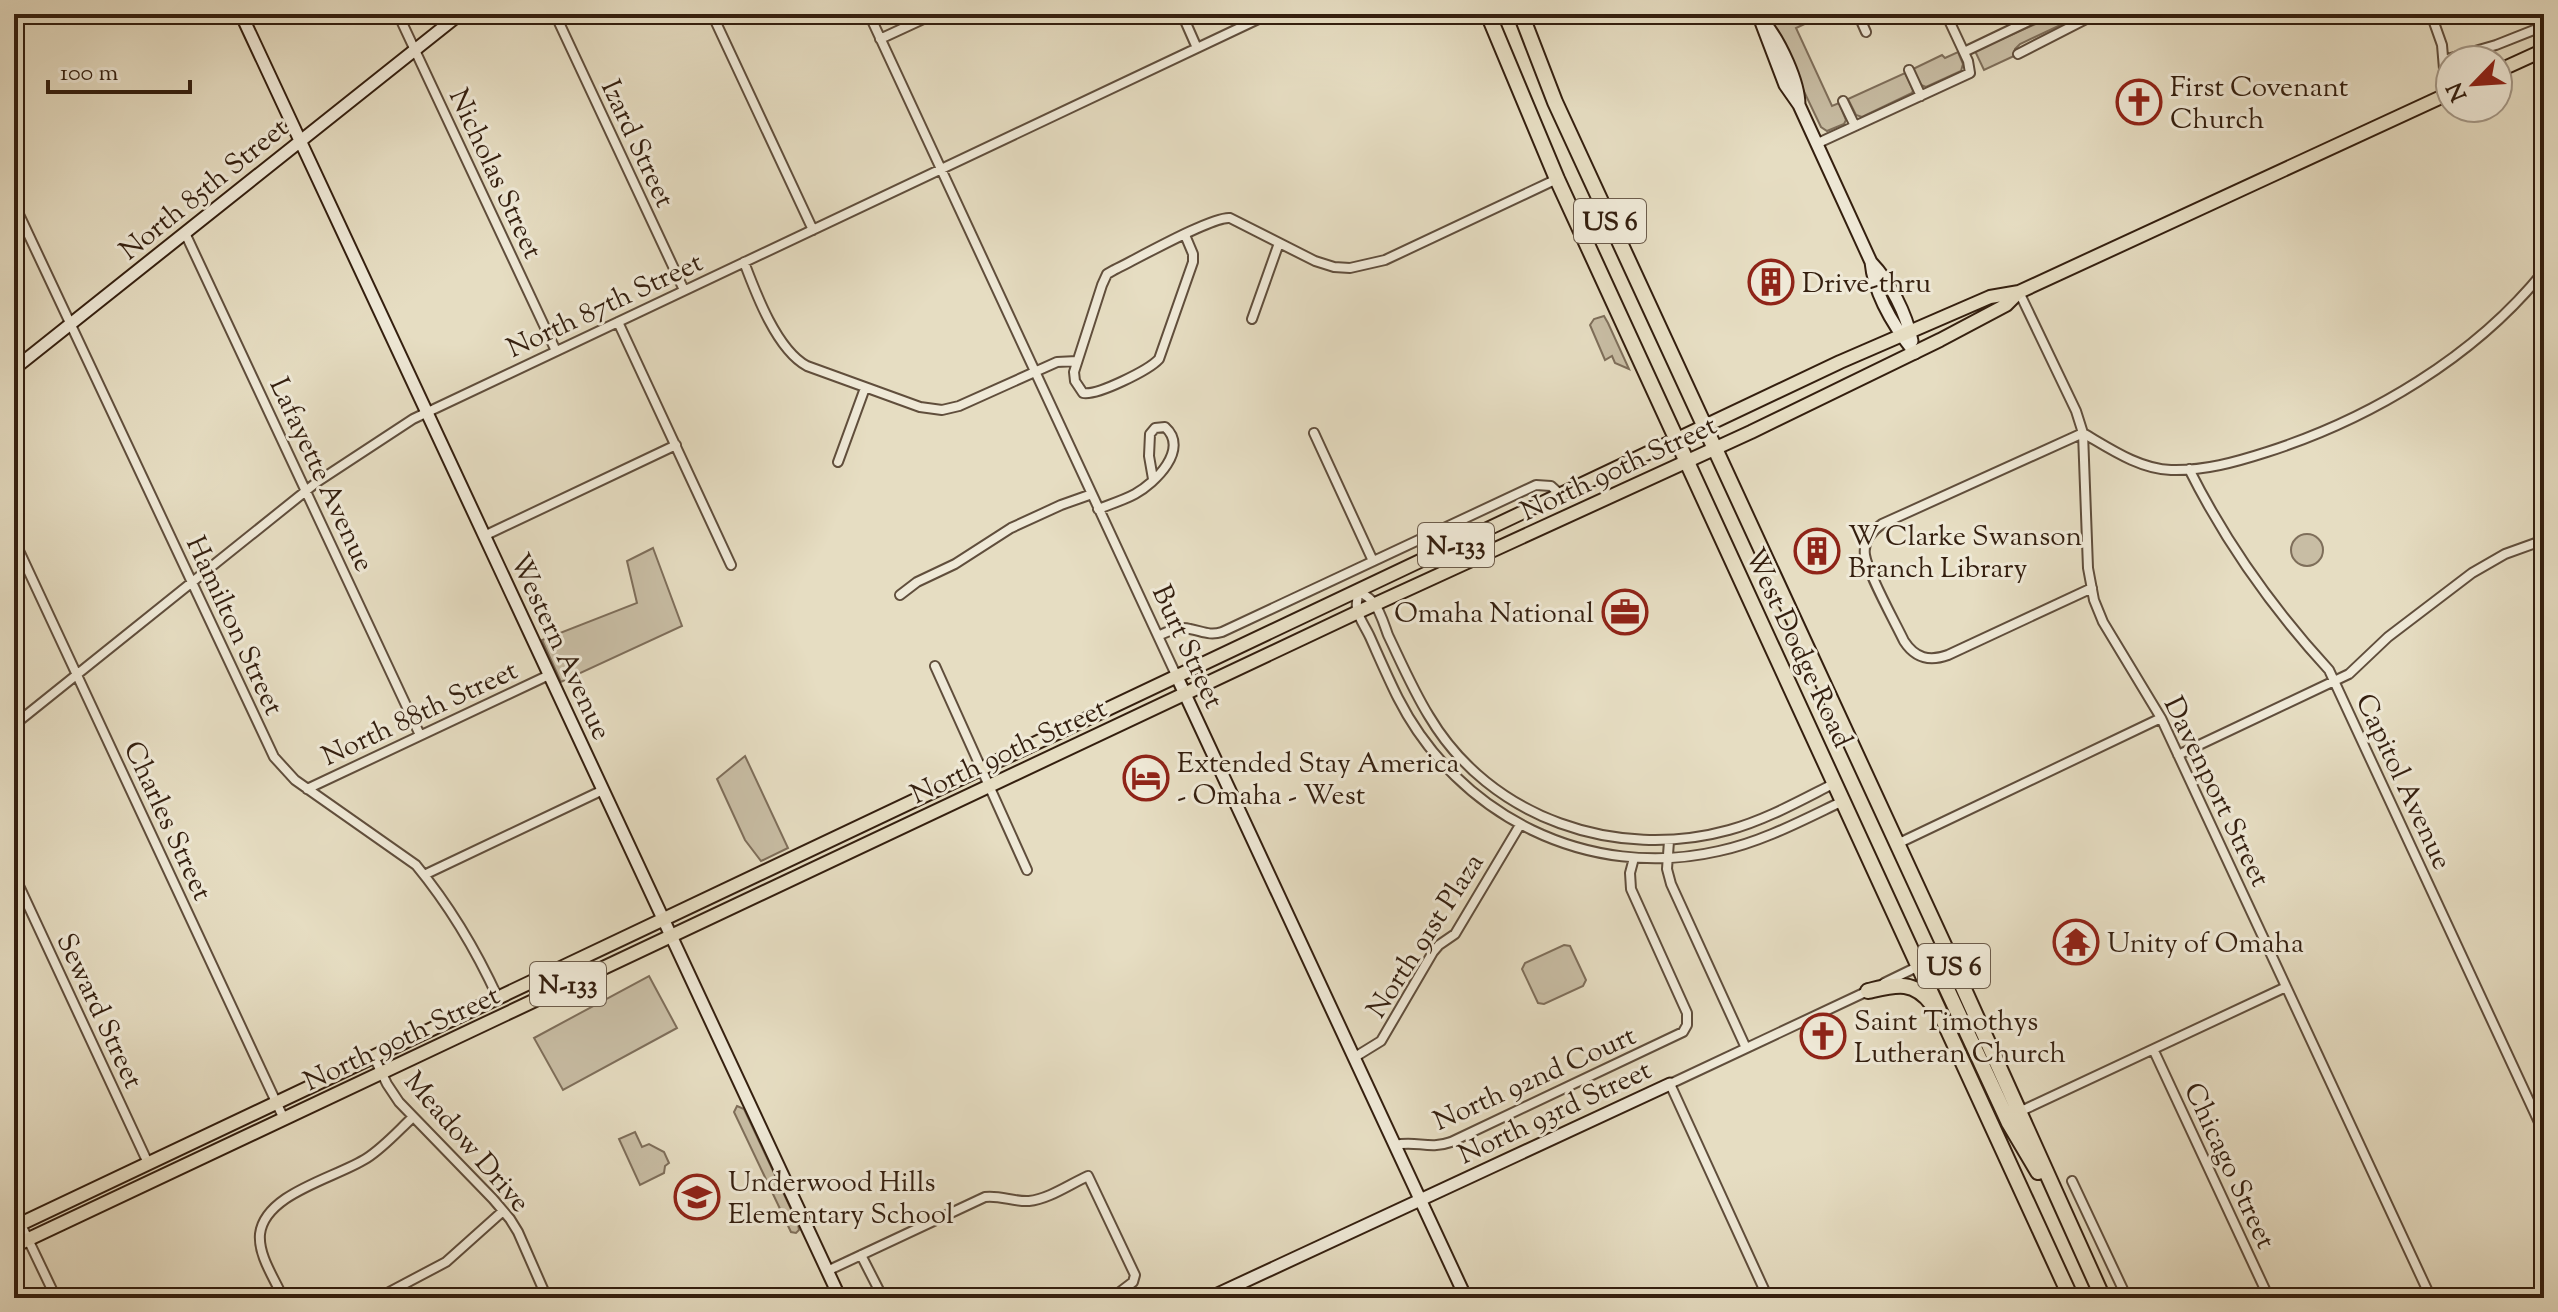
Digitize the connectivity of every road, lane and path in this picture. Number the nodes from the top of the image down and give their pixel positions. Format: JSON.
{"nodes":[{"id":1,"x":241,"y":14,"type":"edge"},
{"id":2,"x":398,"y":14,"type":"edge"},
{"id":3,"x":460,"y":14,"type":"edge"},
{"id":4,"x":555,"y":14,"type":"edge"},
{"id":5,"x":712,"y":14,"type":"edge"},
{"id":6,"x":869,"y":14,"type":"edge"},
{"id":7,"x":934,"y":14,"type":"edge"},
{"id":8,"x":1182,"y":14,"type":"edge"},
{"id":9,"x":1269,"y":14,"type":"edge"},
{"id":10,"x":1488,"y":14,"type":"edge"},
{"id":11,"x":1521,"y":14,"type":"edge"},
{"id":12,"x":1858,"y":14,"type":"edge"},
{"id":13,"x":2036,"y":14,"type":"edge"},
{"id":14,"x":2096,"y":14,"type":"edge"},
{"id":15,"x":2431,"y":14,"type":"edge"},
{"id":16,"x":1758,"y":16,"type":"edge"},
{"id":17,"x":1962,"y":16,"type":"dead end"},
{"id":18,"x":1948,"y":18,"type":"edge"},
{"id":19,"x":2544,"y":26,"type":"edge"},
{"id":20,"x":1866,"y":32,"type":"dead end"},
{"id":21,"x":880,"y":39,"type":"junction"},
{"id":22,"x":2442,"y":44,"type":"edge"},
{"id":23,"x":2499,"y":44,"type":"edge"},
{"id":24,"x":1197,"y":48,"type":"junction"},
{"id":25,"x":415,"y":50,"type":"junction"},
{"id":26,"x":2544,"y":50,"type":"edge"},
{"id":27,"x":1964,"y":52,"type":"junction"},
{"id":28,"x":2018,"y":54,"type":"dead end"},
{"id":29,"x":2514,"y":64,"type":"edge"},
{"id":30,"x":1909,"y":70,"type":"dead end"},
{"id":31,"x":1921,"y":96,"type":"junction"},
{"id":32,"x":2434,"y":100,"type":"edge"},
{"id":33,"x":1843,"y":101,"type":"dead end"},
{"id":34,"x":1855,"y":126,"type":"junction"},
{"id":35,"x":300,"y":141,"type":"junction"},
{"id":36,"x":1816,"y":144,"type":"junction"},
{"id":37,"x":940,"y":169,"type":"junction"},
{"id":38,"x":1557,"y":179,"type":"junction"},
{"id":39,"x":16,"y":208,"type":"dead end"},
{"id":40,"x":813,"y":230,"type":"junction"},
{"id":41,"x":185,"y":233,"type":"junction"},
{"id":42,"x":1185,"y":235,"type":"junction"},
{"id":43,"x":1279,"y":243,"type":"junction"},
{"id":44,"x":744,"y":262,"type":"junction"},
{"id":45,"x":2544,"y":271,"type":"edge"},
{"id":46,"x":684,"y":290,"type":"junction"},
{"id":47,"x":2019,"y":292,"type":"junction"},
{"id":48,"x":1252,"y":319,"type":"dead end"},
{"id":49,"x":618,"y":322,"type":"junction"},
{"id":50,"x":71,"y":324,"type":"junction"},
{"id":51,"x":1905,"y":333,"type":"junction"},
{"id":52,"x":556,"y":351,"type":"junction"},
{"id":53,"x":1915,"y":353,"type":"junction"},
{"id":54,"x":1077,"y":361,"type":"junction"},
{"id":55,"x":14,"y":369,"type":"edge"},
{"id":56,"x":1035,"y":371,"type":"junction"},
{"id":57,"x":865,"y":388,"type":"junction"},
{"id":58,"x":427,"y":412,"type":"junction"},
{"id":59,"x":1704,"y":426,"type":"junction"},
{"id":60,"x":1314,"y":433,"type":"dead end"},
{"id":61,"x":2083,"y":433,"type":"junction"},
{"id":62,"x":1676,"y":440,"type":"junction"},
{"id":63,"x":676,"y":445,"type":"junction"},
{"id":64,"x":1714,"y":449,"type":"junction"},
{"id":65,"x":838,"y":462,"type":"dead end"},
{"id":66,"x":1686,"y":462,"type":"junction"},
{"id":67,"x":2189,"y":469,"type":"junction"},
{"id":68,"x":1153,"y":479,"type":"junction"},
{"id":69,"x":306,"y":491,"type":"junction"},
{"id":70,"x":1092,"y":494,"type":"junction"},
{"id":71,"x":1561,"y":495,"type":"junction"},
{"id":72,"x":1098,"y":509,"type":"junction"},
{"id":73,"x":484,"y":536,"type":"junction"},
{"id":74,"x":14,"y":540,"type":"edge"},
{"id":75,"x":2544,"y":540,"type":"edge"},
{"id":76,"x":1373,"y":561,"type":"junction"},
{"id":77,"x":731,"y":565,"type":"dead end"},
{"id":78,"x":192,"y":582,"type":"junction"},
{"id":79,"x":2092,"y":588,"type":"junction"},
{"id":80,"x":1358,"y":591,"type":"junction"},
{"id":81,"x":900,"y":595,"type":"dead end"},
{"id":82,"x":1374,"y":604,"type":"junction"},
{"id":83,"x":1358,"y":612,"type":"junction"},
{"id":84,"x":1158,"y":636,"type":"junction"},
{"id":85,"x":935,"y":666,"type":"dead end"},
{"id":86,"x":76,"y":674,"type":"junction"},
{"id":87,"x":549,"y":675,"type":"junction"},
{"id":88,"x":1177,"y":677,"type":"junction"},
{"id":89,"x":2334,"y":681,"type":"junction"},
{"id":90,"x":1185,"y":693,"type":"junction"},
{"id":91,"x":2161,"y":718,"type":"junction"},
{"id":92,"x":14,"y":725,"type":"edge"},
{"id":93,"x":420,"y":735,"type":"junction"},
{"id":94,"x":2178,"y":755,"type":"junction"},
{"id":95,"x":983,"y":770,"type":"junction"},
{"id":96,"x":1835,"y":783,"type":"junction"},
{"id":97,"x":990,"y":785,"type":"junction"},
{"id":98,"x":307,"y":789,"type":"junction"},
{"id":99,"x":603,"y":790,"type":"junction"},
{"id":100,"x":1843,"y":801,"type":"junction"},
{"id":101,"x":1520,"y":825,"type":"junction"},
{"id":102,"x":1732,"y":830,"type":"junction"},
{"id":103,"x":1669,"y":841,"type":"junction"},
{"id":104,"x":1897,"y":844,"type":"junction"},
{"id":105,"x":1737,"y":847,"type":"junction"},
{"id":106,"x":1634,"y":858,"type":"junction"},
{"id":107,"x":1667,"y":859,"type":"junction"},
{"id":108,"x":1027,"y":870,"type":"dead end"},
{"id":109,"x":14,"y":875,"type":"edge"},
{"id":110,"x":424,"y":875,"type":"junction"},
{"id":111,"x":663,"y":920,"type":"junction"},
{"id":112,"x":671,"y":936,"type":"junction"},
{"id":113,"x":1919,"y":966,"type":"junction"},
{"id":114,"x":2286,"y":987,"type":"junction"},
{"id":115,"x":1868,"y":991,"type":"junction"},
{"id":116,"x":498,"y":998,"type":"junction"},
{"id":117,"x":1946,"y":1026,"type":"junction"},
{"id":118,"x":1746,"y":1048,"type":"junction"},
{"id":119,"x":2154,"y":1051,"type":"junction"},
{"id":120,"x":374,"y":1057,"type":"junction"},
{"id":121,"x":1355,"y":1057,"type":"junction"},
{"id":122,"x":382,"y":1072,"type":"junction"},
{"id":123,"x":1670,"y":1084,"type":"junction"},
{"id":124,"x":277,"y":1102,"type":"junction"},
{"id":125,"x":2019,"y":1112,"type":"junction"},
{"id":126,"x":413,"y":1117,"type":"junction"},
{"id":127,"x":284,"y":1119,"type":"junction"},
{"id":128,"x":2544,"y":1133,"type":"edge"},
{"id":129,"x":1395,"y":1145,"type":"junction"},
{"id":130,"x":148,"y":1163,"type":"junction"},
{"id":131,"x":2072,"y":1181,"type":"dead end"},
{"id":132,"x":2057,"y":1198,"type":"junction"},
{"id":133,"x":1420,"y":1199,"type":"junction"},
{"id":134,"x":14,"y":1210,"type":"edge"},
{"id":135,"x":503,"y":1211,"type":"junction"},
{"id":136,"x":17,"y":1225,"type":"edge"},
{"id":137,"x":28,"y":1239,"type":"junction"},
{"id":138,"x":14,"y":1246,"type":"edge"},
{"id":139,"x":861,"y":1255,"type":"junction"},
{"id":140,"x":827,"y":1271,"type":"junction"},
{"id":141,"x":1214,"y":1297,"type":"edge"},
{"id":142,"x":56,"y":1298,"type":"edge"},
{"id":143,"x":283,"y":1298,"type":"edge"},
{"id":144,"x":378,"y":1298,"type":"edge"},
{"id":145,"x":547,"y":1298,"type":"edge"},
{"id":146,"x":840,"y":1298,"type":"edge"},
{"id":147,"x":883,"y":1298,"type":"edge"},
{"id":148,"x":1112,"y":1298,"type":"edge"},
{"id":149,"x":1466,"y":1298,"type":"edge"},
{"id":150,"x":1768,"y":1298,"type":"edge"},
{"id":151,"x":2071,"y":1298,"type":"edge"},
{"id":152,"x":2103,"y":1298,"type":"edge"},
{"id":153,"x":2127,"y":1298,"type":"edge"},
{"id":154,"x":2269,"y":1298,"type":"edge"},
{"id":155,"x":2431,"y":1298,"type":"edge"}],
"edges":[{"from":1,"to":35,"type":"street","name":"Western Avenue"},
{"from":2,"to":25,"type":"street","name":"Nicholas Street"},
{"from":3,"to":25,"type":"street","name":"North 85th Street"},
{"from":4,"to":46,"type":"street","name":"Izard Street"},
{"from":5,"to":40,"type":"street"},
{"from":6,"to":21,"type":"street","name":"Burt Street"},
{"from":7,"to":21,"type":"street"},
{"from":8,"to":24,"type":"street"},
{"from":9,"to":24,"type":"street","name":"North 87th Street"},
{"from":10,"to":38,"type":"highway","name":"West Dodge Road","number":"US 6"},
{"from":11,"to":59,"type":"highway","name":"West Dodge Road","number":"US 6"},
{"from":12,"to":20,"type":"street"},
{"from":13,"to":27,"type":"street"},
{"from":14,"to":28,"type":"street"},
{"from":15,"to":22,"type":"street"},
{"from":16,"to":36,"type":"street"},
{"from":17,"to":18,"type":"street"},
{"from":18,"to":27,"type":"street"},
{"from":19,"to":23,"type":"street"},
{"from":21,"to":37,"type":"street","name":"Burt Street"},
{"from":24,"to":37,"type":"street","name":"North 87th Street"},
{"from":25,"to":35,"type":"street","name":"North 85th Street"},
{"from":25,"to":52,"type":"street","name":"Nicholas Street"},
{"from":26,"to":29,"type":"main road"},
{"from":27,"to":31,"type":"street"},
{"from":30,"to":31,"type":"street"},
{"from":31,"to":34,"type":"street"},
{"from":32,"to":47,"type":"main road","name":"North 90th Street"},
{"from":33,"to":34,"type":"street"},
{"from":34,"to":36,"type":"street"},
{"from":35,"to":41,"type":"street","name":"North 85th Street"},
{"from":35,"to":58,"type":"street","name":"Western Avenue"},
{"from":36,"to":51,"type":"street"},
{"from":37,"to":40,"type":"street","name":"North 87th Street"},
{"from":37,"to":56,"type":"street","name":"Burt Street"},
{"from":38,"to":43,"type":"street"},
{"from":38,"to":62,"type":"highway","name":"West Dodge Road","number":"US 6"},
{"from":39,"to":50,"type":"street","name":"Hamilton Street"},
{"from":40,"to":44,"type":"street","name":"North 87th Street"},
{"from":41,"to":50,"type":"street","name":"North 85th Street"},
{"from":41,"to":69,"type":"street","name":"Lafayette Avenue"},
{"from":42,"to":43,"type":"street"},
{"from":42,"to":54,"type":"street"},
{"from":42,"to":54,"type":"street"},
{"from":43,"to":48,"type":"street"},
{"from":44,"to":46,"type":"street","name":"North 87th Street"},
{"from":44,"to":57,"type":"street"},
{"from":45,"to":67,"type":"street"},
{"from":46,"to":49,"type":"street","name":"North 87th Street"},
{"from":47,"to":51,"type":"main road","name":"North 90th Street"},
{"from":47,"to":53,"type":"main road","name":"North 90th Street"},
{"from":47,"to":61,"type":"street","name":"Davenport Street"},
{"from":49,"to":52,"type":"street","name":"North 87th Street"},
{"from":49,"to":63,"type":"street"},
{"from":50,"to":55,"type":"street","name":"North 85th Street"},
{"from":50,"to":78,"type":"street","name":"Hamilton Street"},
{"from":51,"to":53,"type":"street"},
{"from":51,"to":59,"type":"main road","name":"North 90th Street"},
{"from":52,"to":58,"type":"street","name":"North 87th Street"},
{"from":53,"to":64,"type":"main road","name":"North 90th Street"},
{"from":54,"to":56,"type":"street"},
{"from":56,"to":57,"type":"street"},
{"from":56,"to":70,"type":"street","name":"Burt Street"},
{"from":57,"to":65,"type":"street"},
{"from":58,"to":69,"type":"street","name":"North 87th Street"},
{"from":58,"to":73,"type":"street","name":"Western Avenue"},
{"from":59,"to":62,"type":"main road","name":"North 90th Street","number":"N-133"},
{"from":59,"to":64,"type":"highway","name":"West Dodge Road","number":"US 6"},
{"from":60,"to":76,"type":"street"},
{"from":61,"to":67,"type":"street"},
{"from":61,"to":79,"type":"street","name":"Davenport Street"},
{"from":61,"to":79,"type":"street"},
{"from":62,"to":66,"type":"highway","name":"West Dodge Road","number":"US 6"},
{"from":62,"to":71,"type":"main road","name":"North 90th Street","number":"N-133"},
{"from":63,"to":73,"type":"street"},
{"from":63,"to":77,"type":"street"},
{"from":64,"to":66,"type":"main road","name":"North 90th Street","number":"N-133"},
{"from":64,"to":104,"type":"highway","name":"West Dodge Road","number":"US 6"},
{"from":66,"to":82,"type":"main road","name":"North 90th Street","number":"N-133"},
{"from":66,"to":96,"type":"highway","name":"West Dodge Road","number":"US 6"},
{"from":67,"to":89,"type":"street","name":"Capitol Avenue"},
{"from":68,"to":68,"type":"street"},
{"from":68,"to":72,"type":"street"},
{"from":69,"to":78,"type":"street","name":"North 87th Street"},
{"from":69,"to":93,"type":"street","name":"Lafayette Avenue"},
{"from":70,"to":72,"type":"street","name":"Burt Street"},
{"from":70,"to":81,"type":"street"},
{"from":71,"to":76,"type":"street"},
{"from":71,"to":80,"type":"main road","name":"North 90th Street","number":"N-133"},
{"from":72,"to":84,"type":"street","name":"Burt Street"},
{"from":73,"to":87,"type":"street","name":"Western Avenue"},
{"from":74,"to":86,"type":"street","name":"Charles Street"},
{"from":75,"to":89,"type":"street"},
{"from":76,"to":84,"type":"street"},
{"from":78,"to":86,"type":"street","name":"North 87th Street"},
{"from":78,"to":98,"type":"street","name":"Hamilton Street"},
{"from":79,"to":91,"type":"street","name":"Davenport Street"},
{"from":80,"to":82,"type":"street"},
{"from":80,"to":83,"type":"street"},
{"from":80,"to":88,"type":"main road","name":"North 90th Street","number":"N-133"},
{"from":82,"to":83,"type":"main road","name":"North 90th Street","number":"N-133"},
{"from":82,"to":103,"type":"street"},
{"from":83,"to":90,"type":"main road","name":"North 90th Street","number":"N-133"},
{"from":83,"to":101,"type":"street"},
{"from":84,"to":88,"type":"street","name":"Burt Street"},
{"from":85,"to":95,"type":"street"},
{"from":86,"to":92,"type":"street","name":"North 87th Street"},
{"from":86,"to":124,"type":"street","name":"Charles Street"},
{"from":87,"to":93,"type":"street","name":"North 88th Street"},
{"from":87,"to":99,"type":"street","name":"Western Avenue"},
{"from":88,"to":90,"type":"street","name":"Burt Street"},
{"from":88,"to":95,"type":"main road","name":"North 90th Street","number":"N-133"},
{"from":89,"to":94,"type":"street"},
{"from":89,"to":128,"type":"street","name":"Capitol Avenue"},
{"from":90,"to":97,"type":"main road","name":"North 90th Street","number":"N-133"},
{"from":90,"to":121,"type":"street","name":"Burt Street"},
{"from":91,"to":94,"type":"street","name":"Davenport Street"},
{"from":91,"to":104,"type":"street"},
{"from":93,"to":98,"type":"street","name":"North 88th Street"},
{"from":94,"to":114,"type":"street","name":"Davenport Street"},
{"from":95,"to":97,"type":"street"},
{"from":95,"to":111,"type":"main road","name":"North 90th Street","number":"N-133"},
{"from":96,"to":100,"type":"highway","name":"West Dodge Road","number":"US 6"},
{"from":96,"to":102,"type":"street"},
{"from":97,"to":108,"type":"street"},
{"from":97,"to":112,"type":"main road","name":"North 90th Street","number":"N-133"},
{"from":98,"to":110,"type":"street","name":"Hamilton Street"},
{"from":99,"to":110,"type":"street"},
{"from":99,"to":111,"type":"street","name":"Western Avenue"},
{"from":100,"to":105,"type":"street"},
{"from":100,"to":113,"type":"highway","name":"West Dodge Road","number":"US 6"},
{"from":101,"to":106,"type":"street"},
{"from":101,"to":121,"type":"street","name":"North 91st Plaza"},
{"from":102,"to":103,"type":"street"},
{"from":102,"to":105,"type":"street"},
{"from":103,"to":107,"type":"street"},
{"from":104,"to":125,"type":"highway","name":"West Dodge Road","number":"US 6"},
{"from":105,"to":107,"type":"street"},
{"from":106,"to":107,"type":"street"},
{"from":106,"to":129,"type":"street","name":"North 92nd Court"},
{"from":107,"to":118,"type":"street"},
{"from":109,"to":130,"type":"street","name":"Seward Street"},
{"from":110,"to":116,"type":"street","name":"Hamilton Street"},
{"from":111,"to":112,"type":"street","name":"Western Avenue"},
{"from":111,"to":116,"type":"main road","name":"North 90th Street","number":"N-133"},
{"from":112,"to":122,"type":"main road","name":"North 90th Street","number":"N-133"},
{"from":112,"to":140,"type":"street","name":"Western Avenue"},
{"from":113,"to":115,"type":"street","name":"North 93rd Street"},
{"from":113,"to":117,"type":"highway","name":"West Dodge Road","number":"US 6"},
{"from":113,"to":132,"type":"highway"},
{"from":114,"to":119,"type":"street"},
{"from":114,"to":155,"type":"street","name":"Davenport Street"},
{"from":115,"to":117,"type":"highway"},
{"from":115,"to":118,"type":"street","name":"North 93rd Street"},
{"from":116,"to":120,"type":"main road","name":"North 90th Street","number":"N-133"},
{"from":117,"to":151,"type":"highway","name":"West Dodge Road","number":"US 6"},
{"from":118,"to":123,"type":"street","name":"North 93rd Street"},
{"from":119,"to":125,"type":"street"},
{"from":119,"to":154,"type":"street","name":"Chicago Street"},
{"from":120,"to":122,"type":"street","name":"Meadow Drive"},
{"from":120,"to":124,"type":"main road","name":"North 90th Street","number":"N-133"},
{"from":121,"to":129,"type":"street","name":"Burt Street"},
{"from":122,"to":126,"type":"street","name":"Meadow Drive"},
{"from":122,"to":127,"type":"main road","name":"North 90th Street","number":"N-133"},
{"from":123,"to":133,"type":"street","name":"North 93rd Street"},
{"from":123,"to":150,"type":"street"},
{"from":124,"to":127,"type":"street","name":"Charles Street"},
{"from":124,"to":130,"type":"main road","name":"North 90th Street","number":"N-133"},
{"from":125,"to":132,"type":"highway","name":"West Dodge Road","number":"US 6"},
{"from":126,"to":135,"type":"street","name":"Meadow Drive"},
{"from":126,"to":143,"type":"street"},
{"from":127,"to":137,"type":"main road","name":"North 90th Street","number":"N-133"},
{"from":129,"to":133,"type":"street","name":"Burt Street"},
{"from":130,"to":136,"type":"main road","name":"North 90th Street","number":"N-133"},
{"from":131,"to":153,"type":"street"},
{"from":132,"to":152,"type":"highway","name":"West Dodge Road","number":"US 6"},
{"from":133,"to":141,"type":"street","name":"North 93rd Street"},
{"from":133,"to":149,"type":"street","name":"Burt Street"},
{"from":134,"to":136,"type":"street"},
{"from":135,"to":144,"type":"street"},
{"from":135,"to":145,"type":"street","name":"Meadow Drive"},
{"from":136,"to":137,"type":"street"},
{"from":137,"to":138,"type":"main road","name":"North 90th Street","number":"N-133"},
{"from":137,"to":142,"type":"street"},
{"from":139,"to":140,"type":"street"},
{"from":139,"to":147,"type":"street"},
{"from":139,"to":148,"type":"street"},
{"from":140,"to":146,"type":"street","name":"Western Avenue"}]}
